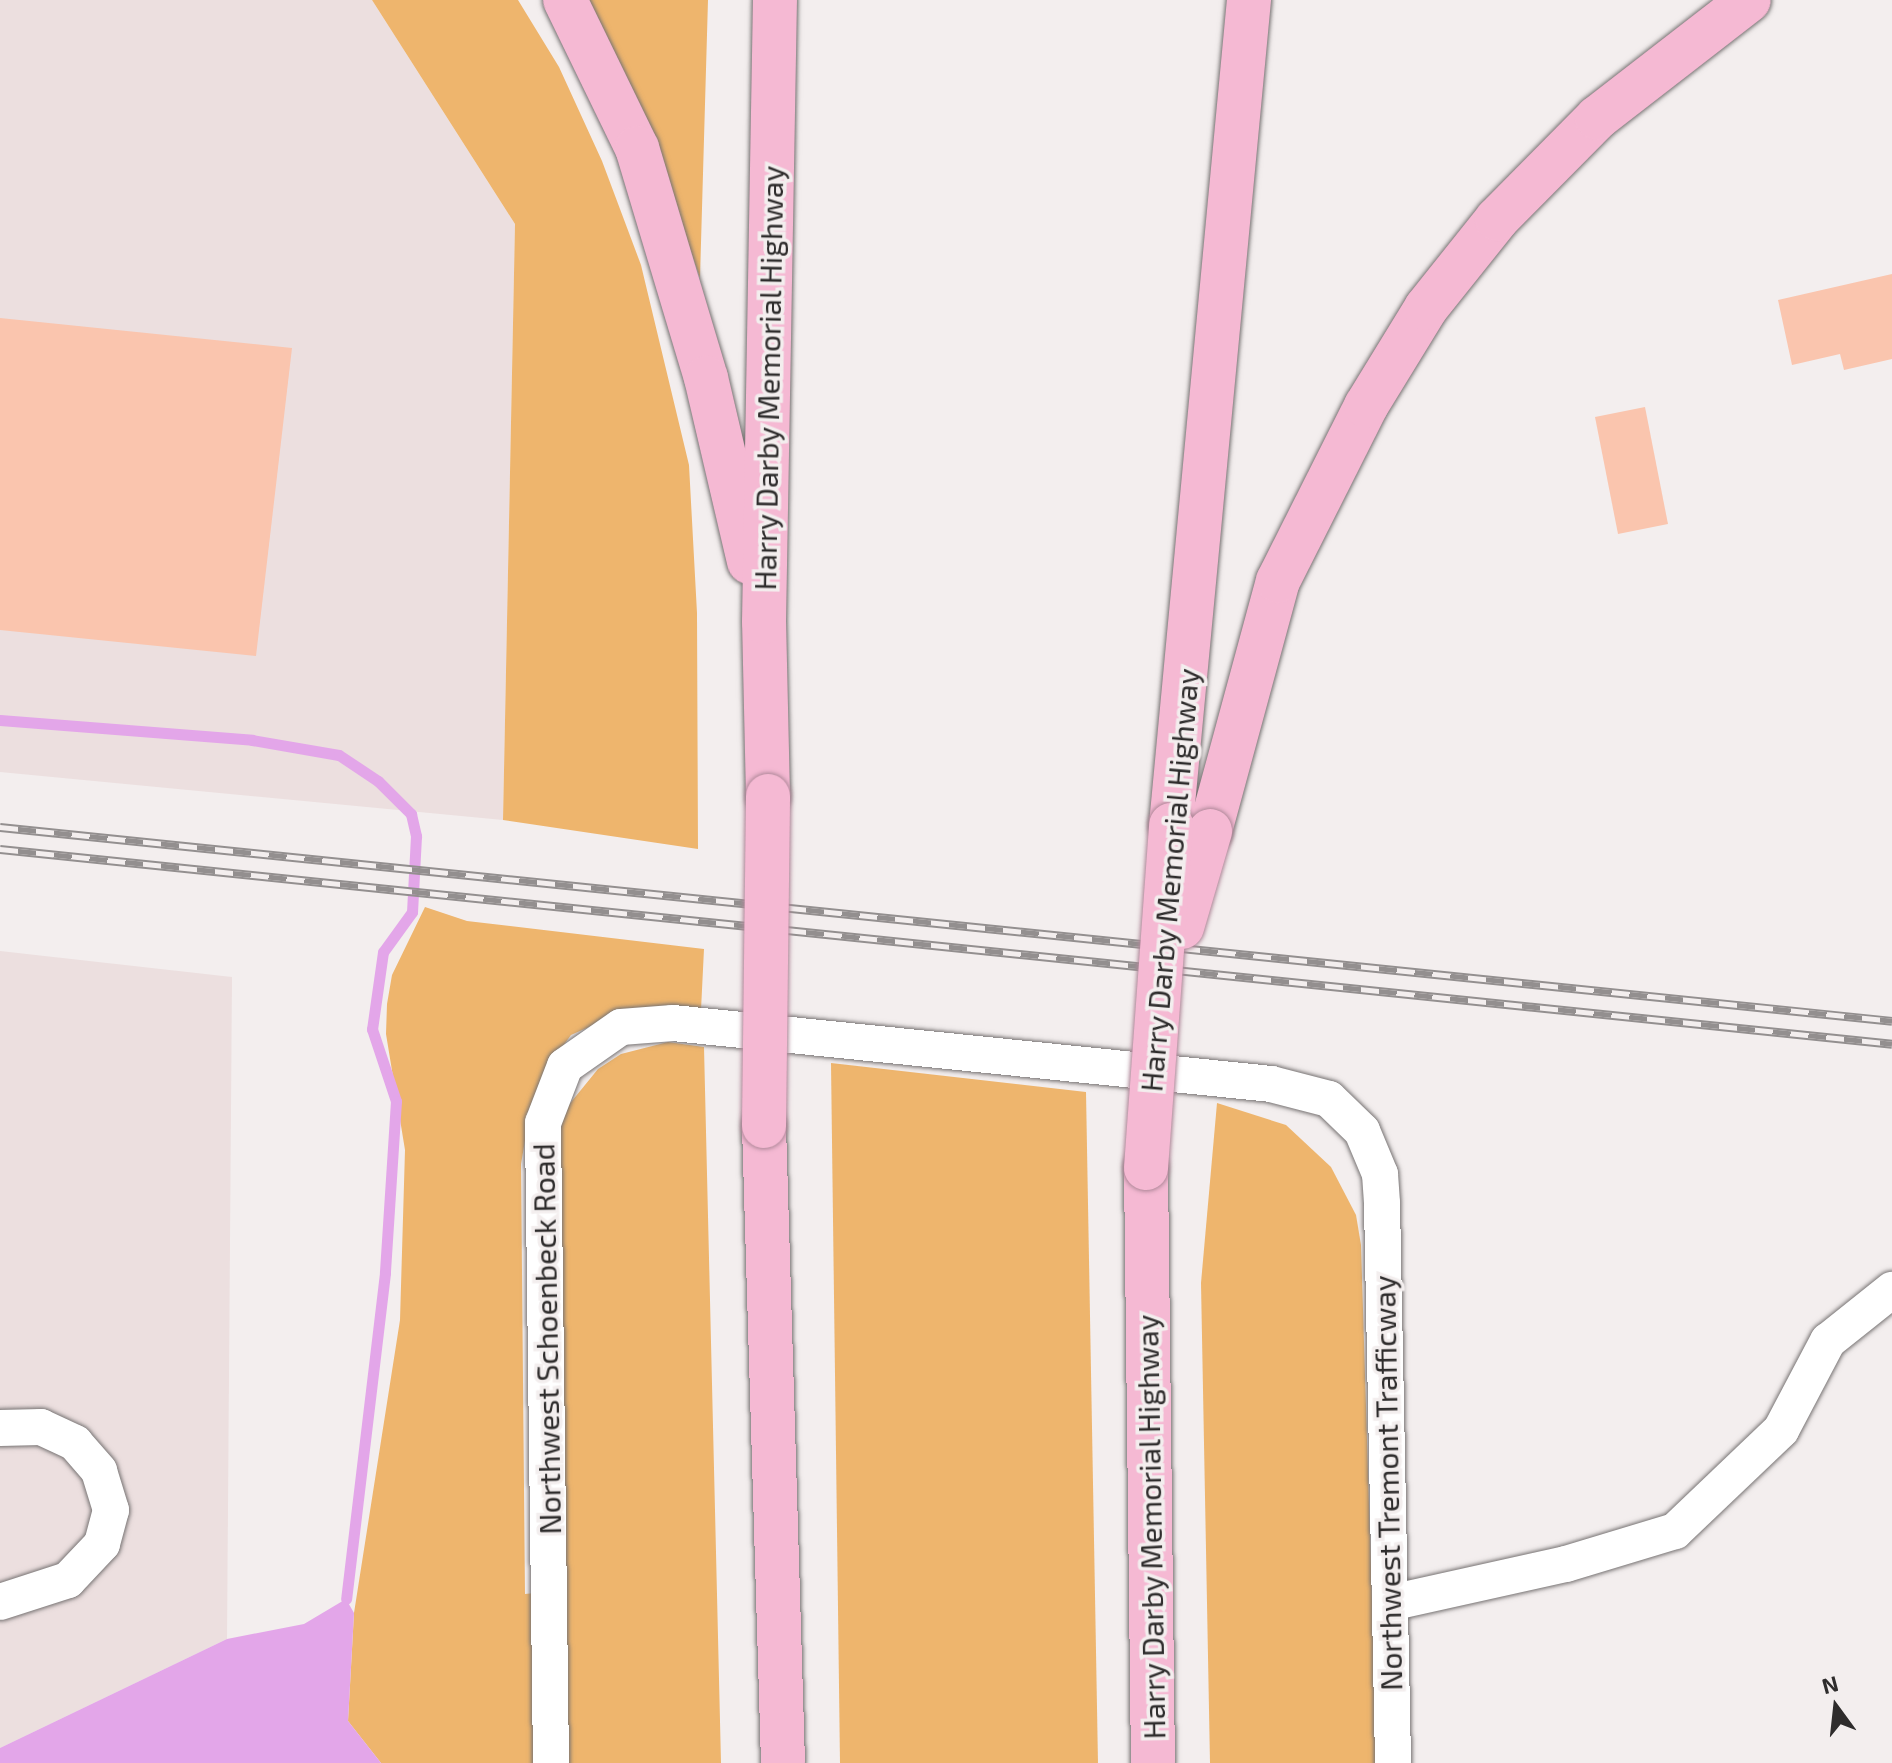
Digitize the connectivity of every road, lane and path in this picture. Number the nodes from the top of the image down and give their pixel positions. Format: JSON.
{"nodes":[{"id":1,"x":565,"y":0,"type":"edge"},
{"id":2,"x":775,"y":0,"type":"edge"},
{"id":3,"x":1249,"y":0,"type":"edge"},
{"id":4,"x":1749,"y":0,"type":"edge"},
{"id":5,"x":764,"y":622,"type":"junction"},
{"id":6,"x":1190,"y":828,"type":"junction"},
{"id":7,"x":1382,"y":1204,"type":"joint"},
{"id":8,"x":1892,"y":1290,"type":"edge"},
{"id":9,"x":0,"y":1428,"type":"edge"},
{"id":10,"x":0,"y":1602,"type":"edge"},
{"id":11,"x":1390,"y":1603,"type":"junction"},
{"id":12,"x":551,"y":1763,"type":"edge"},
{"id":13,"x":783,"y":1763,"type":"edge"},
{"id":14,"x":1153,"y":1763,"type":"edge"},
{"id":15,"x":1393,"y":1763,"type":"edge"}],
"edges":[{"from":1,"to":5,"type":"highway"},
{"from":2,"to":5,"type":"highway","name":"Harry Darby Memorial Highway"},
{"from":3,"to":6,"type":"highway","name":"Harry Darby Memorial Highway"},
{"from":4,"to":6,"type":"highway"},
{"from":5,"to":13,"type":"highway","name":"Harry Darby Memorial Highway","bridge":true},
{"from":6,"to":14,"type":"highway","name":"Harry Darby Memorial Highway","bridge":true},
{"from":7,"to":11,"type":"street","name":"Northwest Tremont Trafficway"},
{"from":7,"to":12,"type":"street","name":"Northwest Schoenbeck Road"},
{"from":8,"to":11,"type":"street"},
{"from":9,"to":10,"type":"street"},
{"from":11,"to":15,"type":"street","name":"Northwest Tremont Trafficway"}]}
